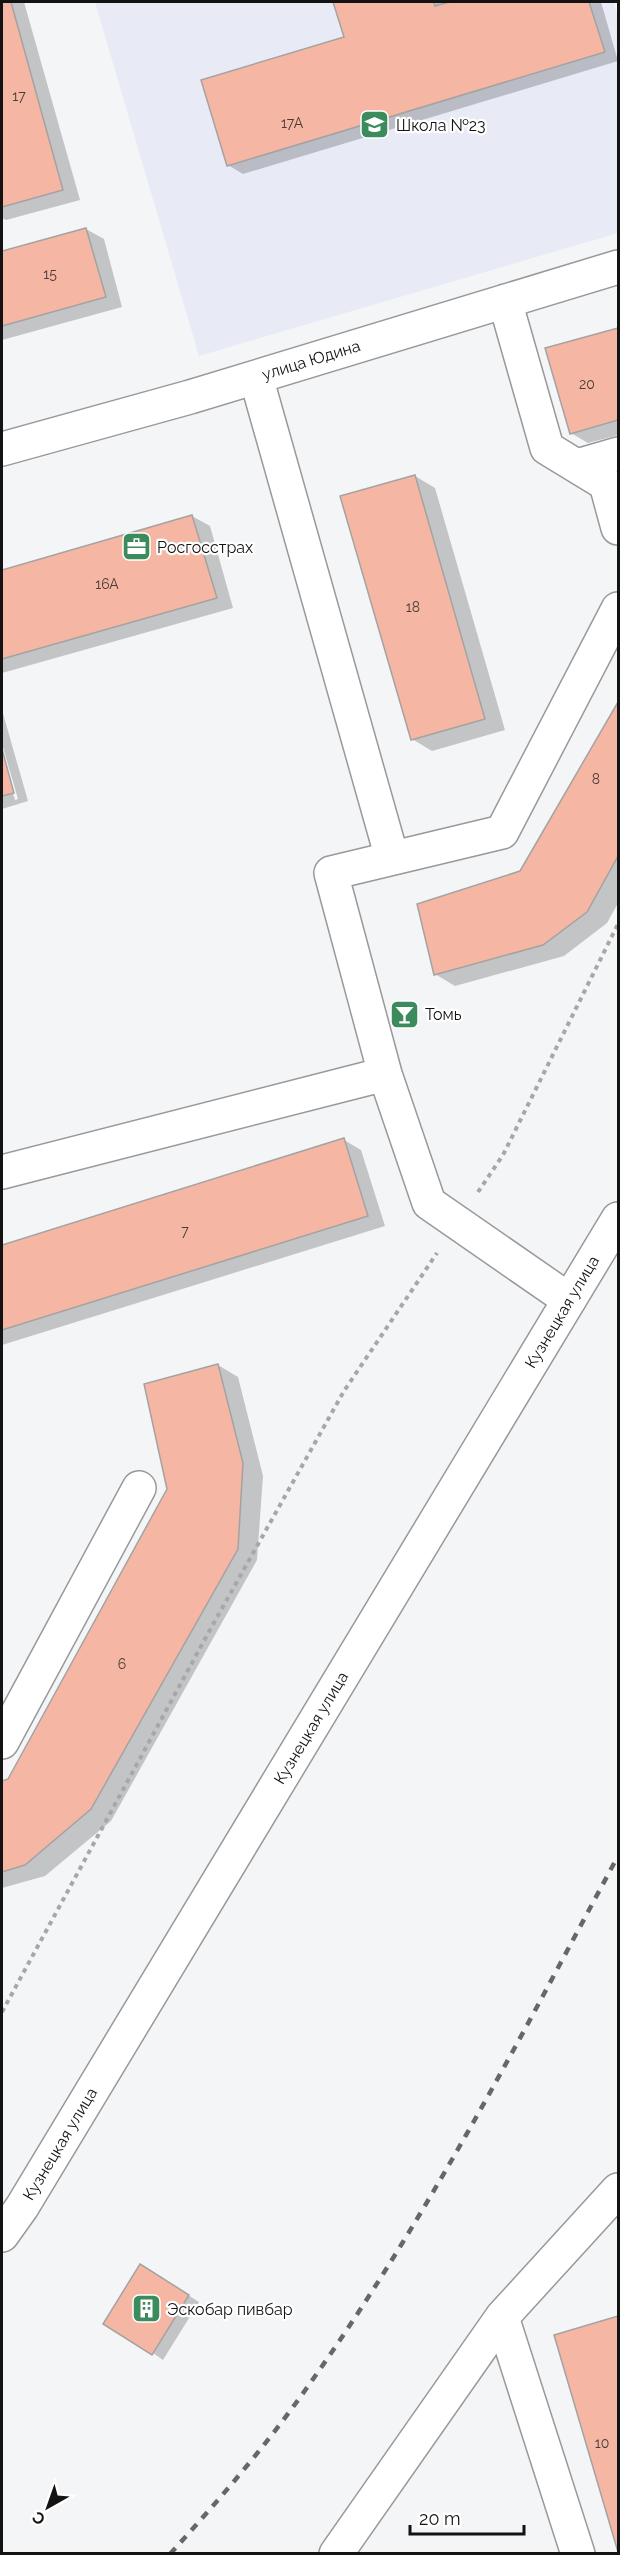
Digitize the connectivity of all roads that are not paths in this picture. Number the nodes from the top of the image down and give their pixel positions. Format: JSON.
{"nodes":[{"id":1,"x":618,"y":267,"type":"edge"},
{"id":2,"x":505,"y":302,"type":"junction"},
{"id":3,"x":256,"y":377,"type":"junction"},
{"id":4,"x":2,"y":449,"type":"edge"},
{"id":5,"x":618,"y":454,"type":"edge"},
{"id":6,"x":577,"y":466,"type":"junction"},
{"id":7,"x":618,"y":528,"type":"edge"},
{"id":8,"x":618,"y":609,"type":"edge"},
{"id":9,"x":392,"y":858,"type":"junction"},
{"id":10,"x":385,"y":1074,"type":"junction"},
{"id":11,"x":2,"y":1172,"type":"edge"},
{"id":12,"x":618,"y":1219,"type":"edge"},
{"id":13,"x":569,"y":1300,"type":"junction"},
{"id":14,"x":139,"y":1488,"type":"dead end"},
{"id":15,"x":2,"y":1740,"type":"edge"},
{"id":16,"x":618,"y":2190,"type":"edge"},
{"id":17,"x":2,"y":2235,"type":"edge"},
{"id":18,"x":502,"y":2317,"type":"junction"},
{"id":19,"x":336,"y":2553,"type":"edge"},
{"id":20,"x":578,"y":2553,"type":"edge"}],
"edges":[{"from":1,"to":2,"type":"main road","name":"улица Юдина"},
{"from":2,"to":3,"type":"main road","name":"улица Юдина"},
{"from":2,"to":6,"type":"main road"},
{"from":3,"to":4,"type":"main road","name":"улица Юдина"},
{"from":3,"to":9,"type":"main road"},
{"from":5,"to":6,"type":"main road"},
{"from":6,"to":7,"type":"main road"},
{"from":8,"to":9,"type":"main road"},
{"from":9,"to":10,"type":"main road"},
{"from":10,"to":11,"type":"main road"},
{"from":10,"to":13,"type":"main road"},
{"from":12,"to":13,"type":"main road","name":"Кузнецкая улица"},
{"from":13,"to":17,"type":"main road","name":"Кузнецкая улица"},
{"from":14,"to":15,"type":"main road"},
{"from":16,"to":18,"type":"main road"},
{"from":18,"to":19,"type":"main road"},
{"from":18,"to":20,"type":"main road"}]}
